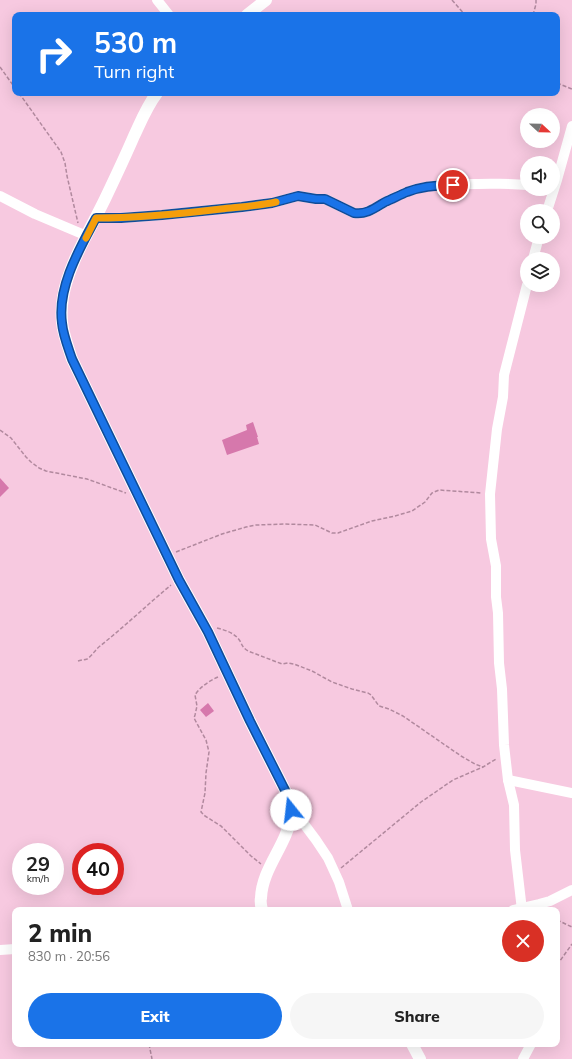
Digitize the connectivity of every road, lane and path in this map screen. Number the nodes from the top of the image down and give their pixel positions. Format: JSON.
{"nodes":[{"id":1,"x":157,"y":0,"type":"edge"},
{"id":2,"x":266,"y":0,"type":"edge"},
{"id":3,"x":452,"y":0,"type":"edge"},
{"id":4,"x":536,"y":0,"type":"edge"},
{"id":5,"x":167,"y":12,"type":"edge"},
{"id":6,"x":251,"y":12,"type":"edge"},
{"id":7,"x":462,"y":12,"type":"edge"},
{"id":8,"x":534,"y":12,"type":"edge"},
{"id":9,"x":0,"y":67,"type":"edge"},
{"id":10,"x":12,"y":84,"type":"edge"},
{"id":11,"x":560,"y":84,"type":"edge"},
{"id":12,"x":572,"y":89,"type":"edge"},
{"id":13,"x":21,"y":96,"type":"edge"},
{"id":14,"x":155,"y":96,"type":"edge"},
{"id":15,"x":572,"y":126,"type":"edge"},
{"id":16,"x":560,"y":165,"type":"edge"},
{"id":17,"x":520,"y":184,"type":"edge"},
{"id":18,"x":0,"y":196,"type":"edge"},
{"id":19,"x":96,"y":218,"type":"junction"},
{"id":20,"x":84,"y":235,"type":"junction"},
{"id":21,"x":525,"y":292,"type":"edge"},
{"id":22,"x":0,"y":430,"type":"edge"},
{"id":23,"x":490,"y":494,"type":"junction"},
{"id":24,"x":139,"y":497,"type":"junction"},
{"id":25,"x":167,"y":554,"type":"junction"},
{"id":26,"x":179,"y":580,"type":"junction"},
{"id":27,"x":204,"y":626,"type":"junction"},
{"id":28,"x":78,"y":661,"type":"dead end"},
{"id":29,"x":227,"y":673,"type":"junction"},
{"id":30,"x":505,"y":754,"type":"junction"},
{"id":31,"x":483,"y":767,"type":"junction"},
{"id":32,"x":508,"y":780,"type":"junction"},
{"id":33,"x":572,"y":792,"type":"edge"},
{"id":34,"x":290,"y":800,"type":"junction"},
{"id":35,"x":269,"y":869,"type":"junction"},
{"id":36,"x":336,"y":873,"type":"junction"},
{"id":37,"x":572,"y":890,"type":"edge"},
{"id":38,"x":262,"y":907,"type":"edge"},
{"id":39,"x":347,"y":907,"type":"edge"},
{"id":40,"x":519,"y":907,"type":"edge"},
{"id":41,"x":527,"y":907,"type":"edge"},
{"id":42,"x":560,"y":921,"type":"edge"},
{"id":43,"x":572,"y":926,"type":"edge"},
{"id":44,"x":572,"y":944,"type":"edge"},
{"id":45,"x":12,"y":949,"type":"edge"},
{"id":46,"x":0,"y":950,"type":"edge"},
{"id":47,"x":560,"y":961,"type":"edge"},
{"id":48,"x":150,"y":1047,"type":"edge"},
{"id":49,"x":414,"y":1047,"type":"edge"},
{"id":50,"x":529,"y":1047,"type":"edge"},
{"id":51,"x":152,"y":1059,"type":"edge"},
{"id":52,"x":420,"y":1059,"type":"edge"},
{"id":53,"x":523,"y":1059,"type":"edge"}],
"edges":[{"from":1,"to":5,"type":"street"},
{"from":2,"to":6,"type":"street"},
{"from":3,"to":7,"type":"path"},
{"from":4,"to":8,"type":"path"},
{"from":9,"to":10,"type":"path"},
{"from":11,"to":12,"type":"path"},
{"from":13,"to":20,"type":"path"},
{"from":14,"to":19,"type":"street"},
{"from":15,"to":16,"type":"street"},
{"from":17,"to":19,"type":"street"},
{"from":18,"to":20,"type":"street"},
{"from":19,"to":20,"type":"street"},
{"from":20,"to":24,"type":"street"},
{"from":21,"to":23,"type":"street"},
{"from":22,"to":24,"type":"path"},
{"from":23,"to":25,"type":"path"},
{"from":23,"to":30,"type":"street"},
{"from":24,"to":25,"type":"street"},
{"from":25,"to":26,"type":"street"},
{"from":26,"to":27,"type":"street"},
{"from":26,"to":28,"type":"path"},
{"from":27,"to":29,"type":"street"},
{"from":27,"to":31,"type":"path"},
{"from":29,"to":34,"type":"street"},
{"from":29,"to":35,"type":"path"},
{"from":30,"to":31,"type":"path"},
{"from":30,"to":32,"type":"street"},
{"from":31,"to":36,"type":"path"},
{"from":32,"to":33,"type":"street"},
{"from":32,"to":40,"type":"street"},
{"from":34,"to":35,"type":"street"},
{"from":34,"to":36,"type":"street"},
{"from":35,"to":38,"type":"street"},
{"from":36,"to":39,"type":"street"},
{"from":37,"to":41,"type":"street"},
{"from":42,"to":43,"type":"path"},
{"from":44,"to":47,"type":"path"},
{"from":45,"to":46,"type":"street"},
{"from":48,"to":51,"type":"path"},
{"from":49,"to":52,"type":"street"},
{"from":50,"to":53,"type":"street"}]}
